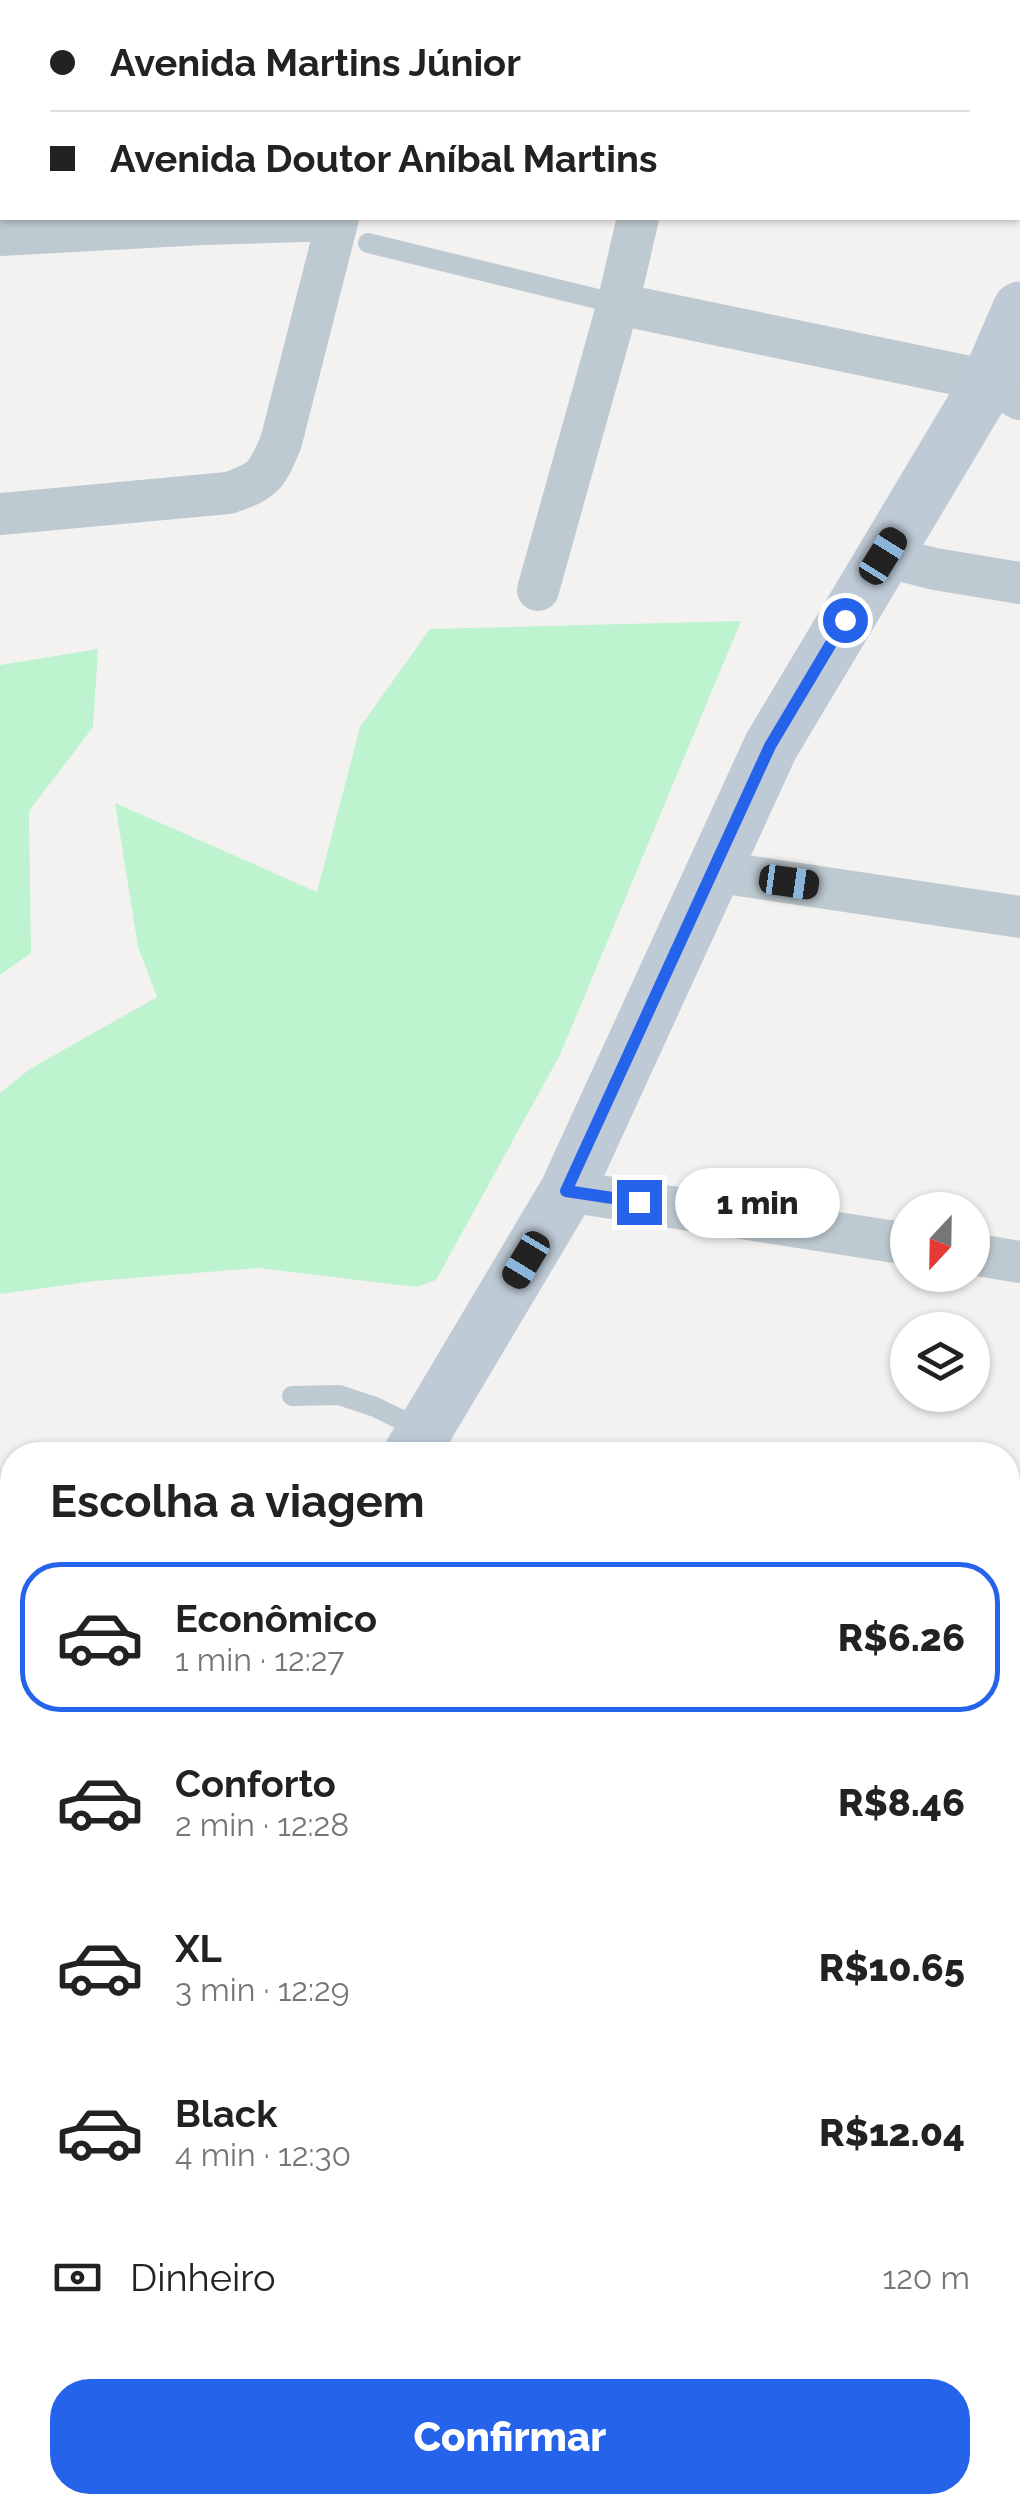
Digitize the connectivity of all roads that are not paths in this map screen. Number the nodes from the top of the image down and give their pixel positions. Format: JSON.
{"nodes":[{"id":1,"x":638,"y":220,"type":"edge"},
{"id":2,"x":200,"y":221,"type":"edge"},
{"id":3,"x":97,"y":224,"type":"edge"},
{"id":4,"x":348,"y":227,"type":"edge"},
{"id":5,"x":0,"y":235,"type":"edge"},
{"id":6,"x":618,"y":304,"type":"junction"},
{"id":7,"x":1020,"y":309,"type":"edge"},
{"id":8,"x":1005,"y":390,"type":"edge"},
{"id":9,"x":0,"y":514,"type":"edge"},
{"id":10,"x":883,"y":556,"type":"junction"},
{"id":11,"x":1020,"y":583,"type":"edge"},
{"id":12,"x":538,"y":590,"type":"dead end"},
{"id":13,"x":712,"y":871,"type":"junction"},
{"id":14,"x":1020,"y":917,"type":"edge"},
{"id":15,"x":566,"y":1191,"type":"junction"},
{"id":16,"x":890,"y":1241,"type":"edge"},
{"id":17,"x":990,"y":1257,"type":"edge"},
{"id":18,"x":1020,"y":1262,"type":"edge"},
{"id":19,"x":292,"y":1396,"type":"dead end"},
{"id":20,"x":416,"y":1442,"type":"edge"},
{"id":21,"x":418,"y":1442,"type":"edge"}],
"edges":[{"from":1,"to":6,"type":"street"},
{"from":2,"to":3,"type":"street"},
{"from":2,"to":4,"type":"street"},
{"from":3,"to":5,"type":"street"},
{"from":4,"to":6,"type":"lane"},
{"from":4,"to":9,"type":"street"},
{"from":6,"to":8,"type":"street"},
{"from":6,"to":12,"type":"street"},
{"from":7,"to":8,"type":"street"},
{"from":8,"to":10,"type":"street"},
{"from":10,"to":11,"type":"street"},
{"from":10,"to":13,"type":"street"},
{"from":13,"to":14,"type":"street"},
{"from":13,"to":15,"type":"street"},
{"from":15,"to":16,"type":"street"},
{"from":15,"to":21,"type":"street"},
{"from":17,"to":18,"type":"street"},
{"from":19,"to":20,"type":"lane"}]}
